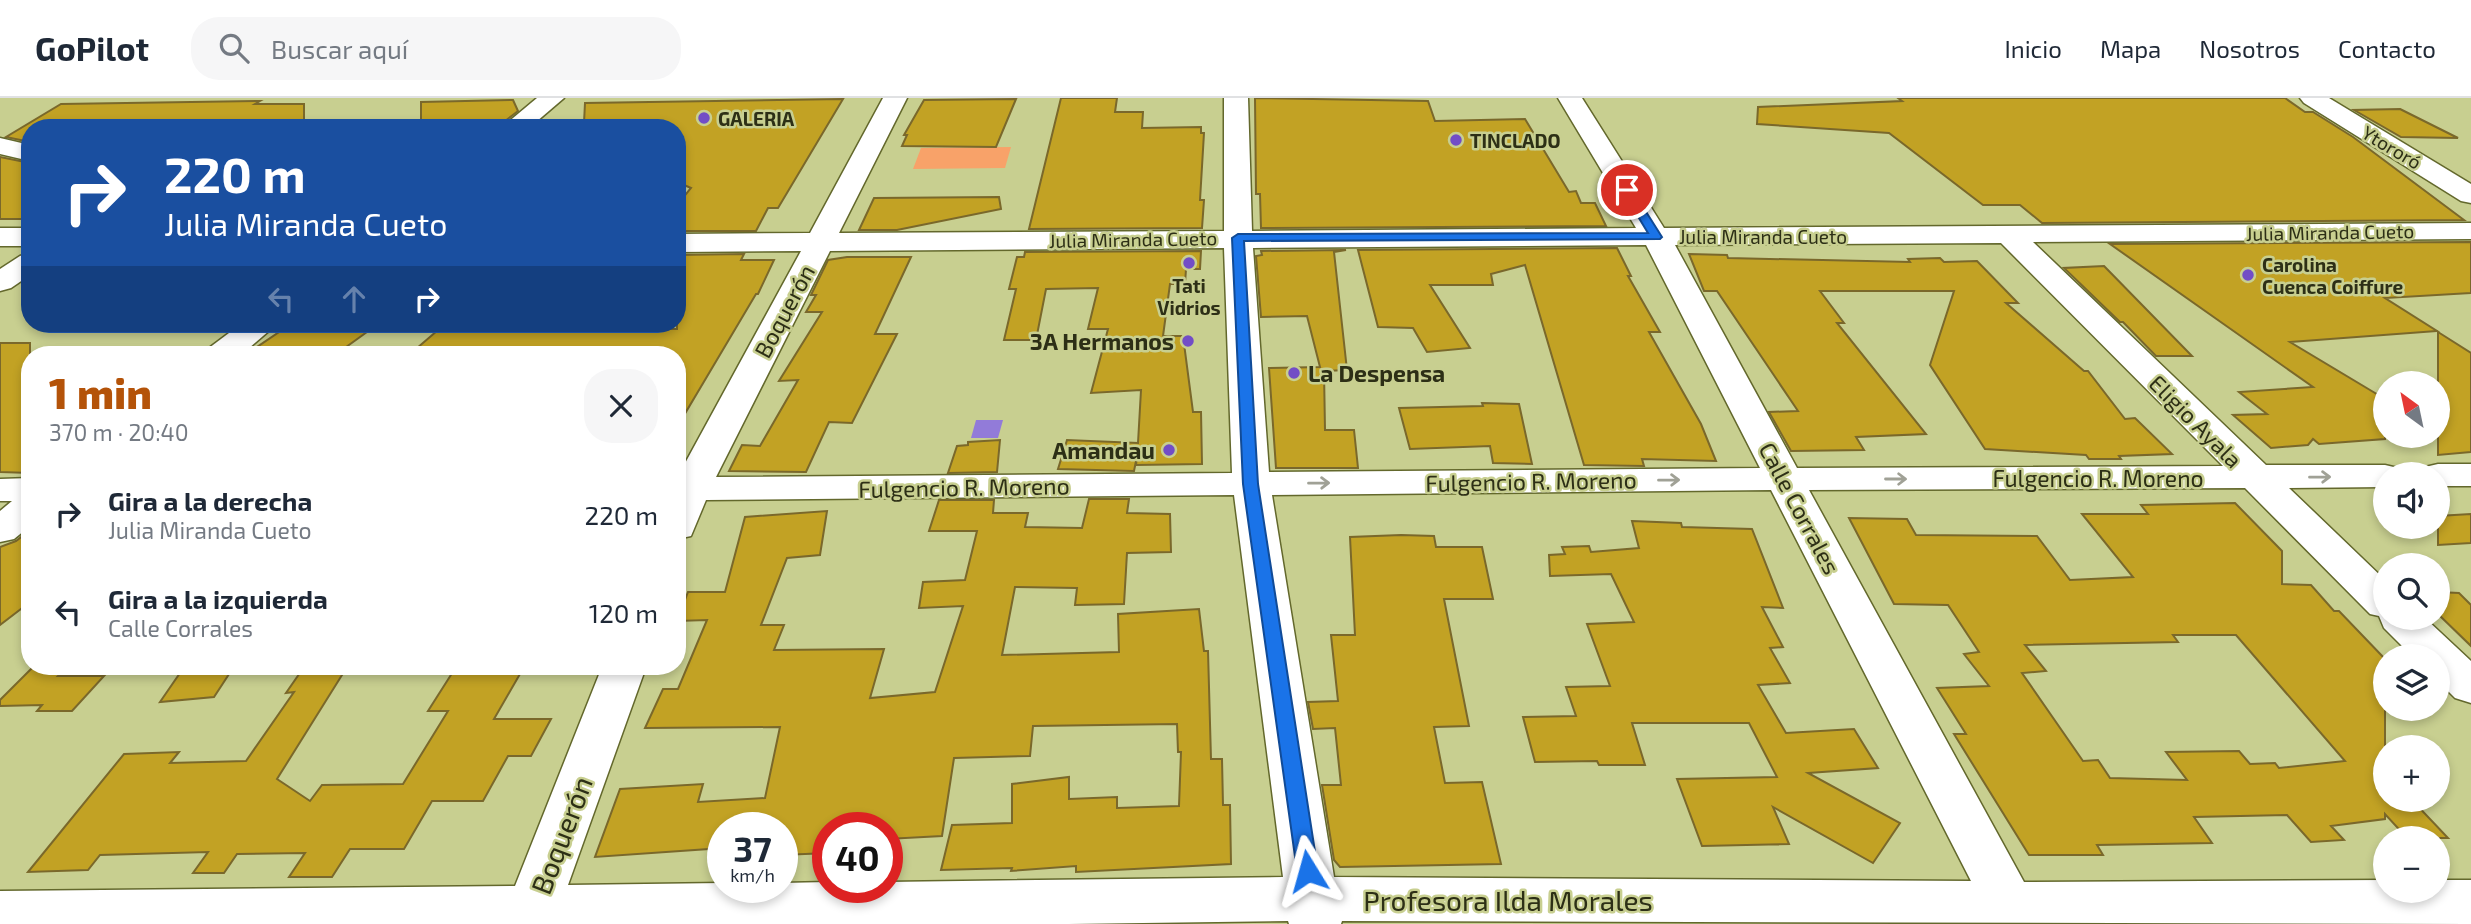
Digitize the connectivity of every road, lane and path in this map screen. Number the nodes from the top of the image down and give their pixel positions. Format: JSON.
{"nodes":[{"id":1,"x":552,"y":98,"type":"edge"},
{"id":2,"x":895,"y":98,"type":"edge"},
{"id":3,"x":1236,"y":98,"type":"edge"},
{"id":4,"x":1570,"y":98,"type":"edge"},
{"id":5,"x":2312,"y":98,"type":"edge"},
{"id":6,"x":525,"y":119,"type":"edge"},
{"id":7,"x":0,"y":146,"type":"edge"},
{"id":8,"x":21,"y":151,"type":"edge"},
{"id":9,"x":2471,"y":195,"type":"edge"},
{"id":10,"x":2471,"y":231,"type":"edge"},
{"id":11,"x":2009,"y":235,"type":"junction"},
{"id":12,"x":0,"y":237,"type":"edge"},
{"id":13,"x":21,"y":237,"type":"edge"},
{"id":14,"x":1656,"y":237,"type":"junction"},
{"id":15,"x":1238,"y":238,"type":"junction"},
{"id":16,"x":686,"y":243,"type":"edge"},
{"id":17,"x":819,"y":244,"type":"junction"},
{"id":18,"x":21,"y":267,"type":"edge"},
{"id":19,"x":0,"y":282,"type":"edge"},
{"id":20,"x":249,"y":333,"type":"edge"},
{"id":21,"x":233,"y":346,"type":"edge"},
{"id":22,"x":2450,"y":475,"type":"edge"},
{"id":23,"x":2471,"y":475,"type":"edge"},
{"id":24,"x":2373,"y":476,"type":"edge"},
{"id":25,"x":2255,"y":478,"type":"junction"},
{"id":26,"x":1784,"y":479,"type":"junction"},
{"id":27,"x":1251,"y":484,"type":"junction"},
{"id":28,"x":686,"y":485,"type":"edge"},
{"id":29,"x":21,"y":489,"type":"edge"},
{"id":30,"x":686,"y":489,"type":"edge"},
{"id":31,"x":0,"y":490,"type":"edge"},
{"id":32,"x":21,"y":513,"type":"edge"},
{"id":33,"x":0,"y":530,"type":"edge"},
{"id":34,"x":2373,"y":592,"type":"edge"},
{"id":35,"x":2412,"y":630,"type":"edge"},
{"id":36,"x":621,"y":675,"type":"edge"},
{"id":37,"x":2471,"y":687,"type":"edge"},
{"id":38,"x":2471,"y":902,"type":"edge"},
{"id":39,"x":1313,"y":911,"type":"edge"},
{"id":40,"x":0,"y":914,"type":"edge"},
{"id":41,"x":2015,"y":914,"type":"edge"},
{"id":42,"x":531,"y":915,"type":"edge"},
{"id":43,"x":100,"y":918,"type":"edge"}],
"edges":[{"from":1,"to":6,"type":"street"},
{"from":2,"to":17,"type":"street","name":"Boquerón"},
{"from":3,"to":15,"type":"street"},
{"from":4,"to":14,"type":"street","name":"Calle Corrales"},
{"from":5,"to":9,"type":"street","name":"Ytororó"},
{"from":7,"to":8,"type":"street"},
{"from":10,"to":11,"type":"street","name":"Julia Miranda Cueto"},
{"from":11,"to":14,"type":"street","name":"Julia Miranda Cueto"},
{"from":11,"to":25,"type":"street","name":"Eligio Ayala"},
{"from":12,"to":13,"type":"street"},
{"from":14,"to":15,"type":"street","name":"Julia Miranda Cueto"},
{"from":14,"to":26,"type":"street","name":"Calle Corrales"},
{"from":15,"to":17,"type":"street","name":"Julia Miranda Cueto"},
{"from":15,"to":27,"type":"street"},
{"from":16,"to":17,"type":"street","name":"Julia Miranda Cueto"},
{"from":17,"to":28,"type":"street","name":"Boquerón"},
{"from":18,"to":19,"type":"street"},
{"from":20,"to":21,"type":"street"},
{"from":22,"to":23,"type":"street"},
{"from":25,"to":24,"type":"street","name":"Fulgencio R. Moreno","one_way":true},
{"from":26,"to":25,"type":"street","name":"Fulgencio R. Moreno","one_way":true},
{"from":25,"to":34,"type":"street","name":"Eligio Ayala"},
{"from":27,"to":26,"type":"street","name":"Fulgencio R. Moreno","one_way":true},
{"from":26,"to":41,"type":"street","name":"Calle Corrales"},
{"from":27,"to":30,"type":"street","name":"Fulgencio R. Moreno"},
{"from":27,"to":39,"type":"street"},
{"from":29,"to":31,"type":"street"},
{"from":32,"to":33,"type":"street"},
{"from":35,"to":37,"type":"street"},
{"from":36,"to":42,"type":"street","name":"Boquerón"},
{"from":38,"to":41,"type":"street","name":"Profesora Ilda Morales"},
{"from":39,"to":41,"type":"street","name":"Profesora Ilda Morales"},
{"from":39,"to":42,"type":"street","name":"Profesora Ilda Morales"},
{"from":40,"to":43,"type":"street","name":"Profesora Ilda Morales"},
{"from":42,"to":43,"type":"street","name":"Profesora Ilda Morales"}]}
